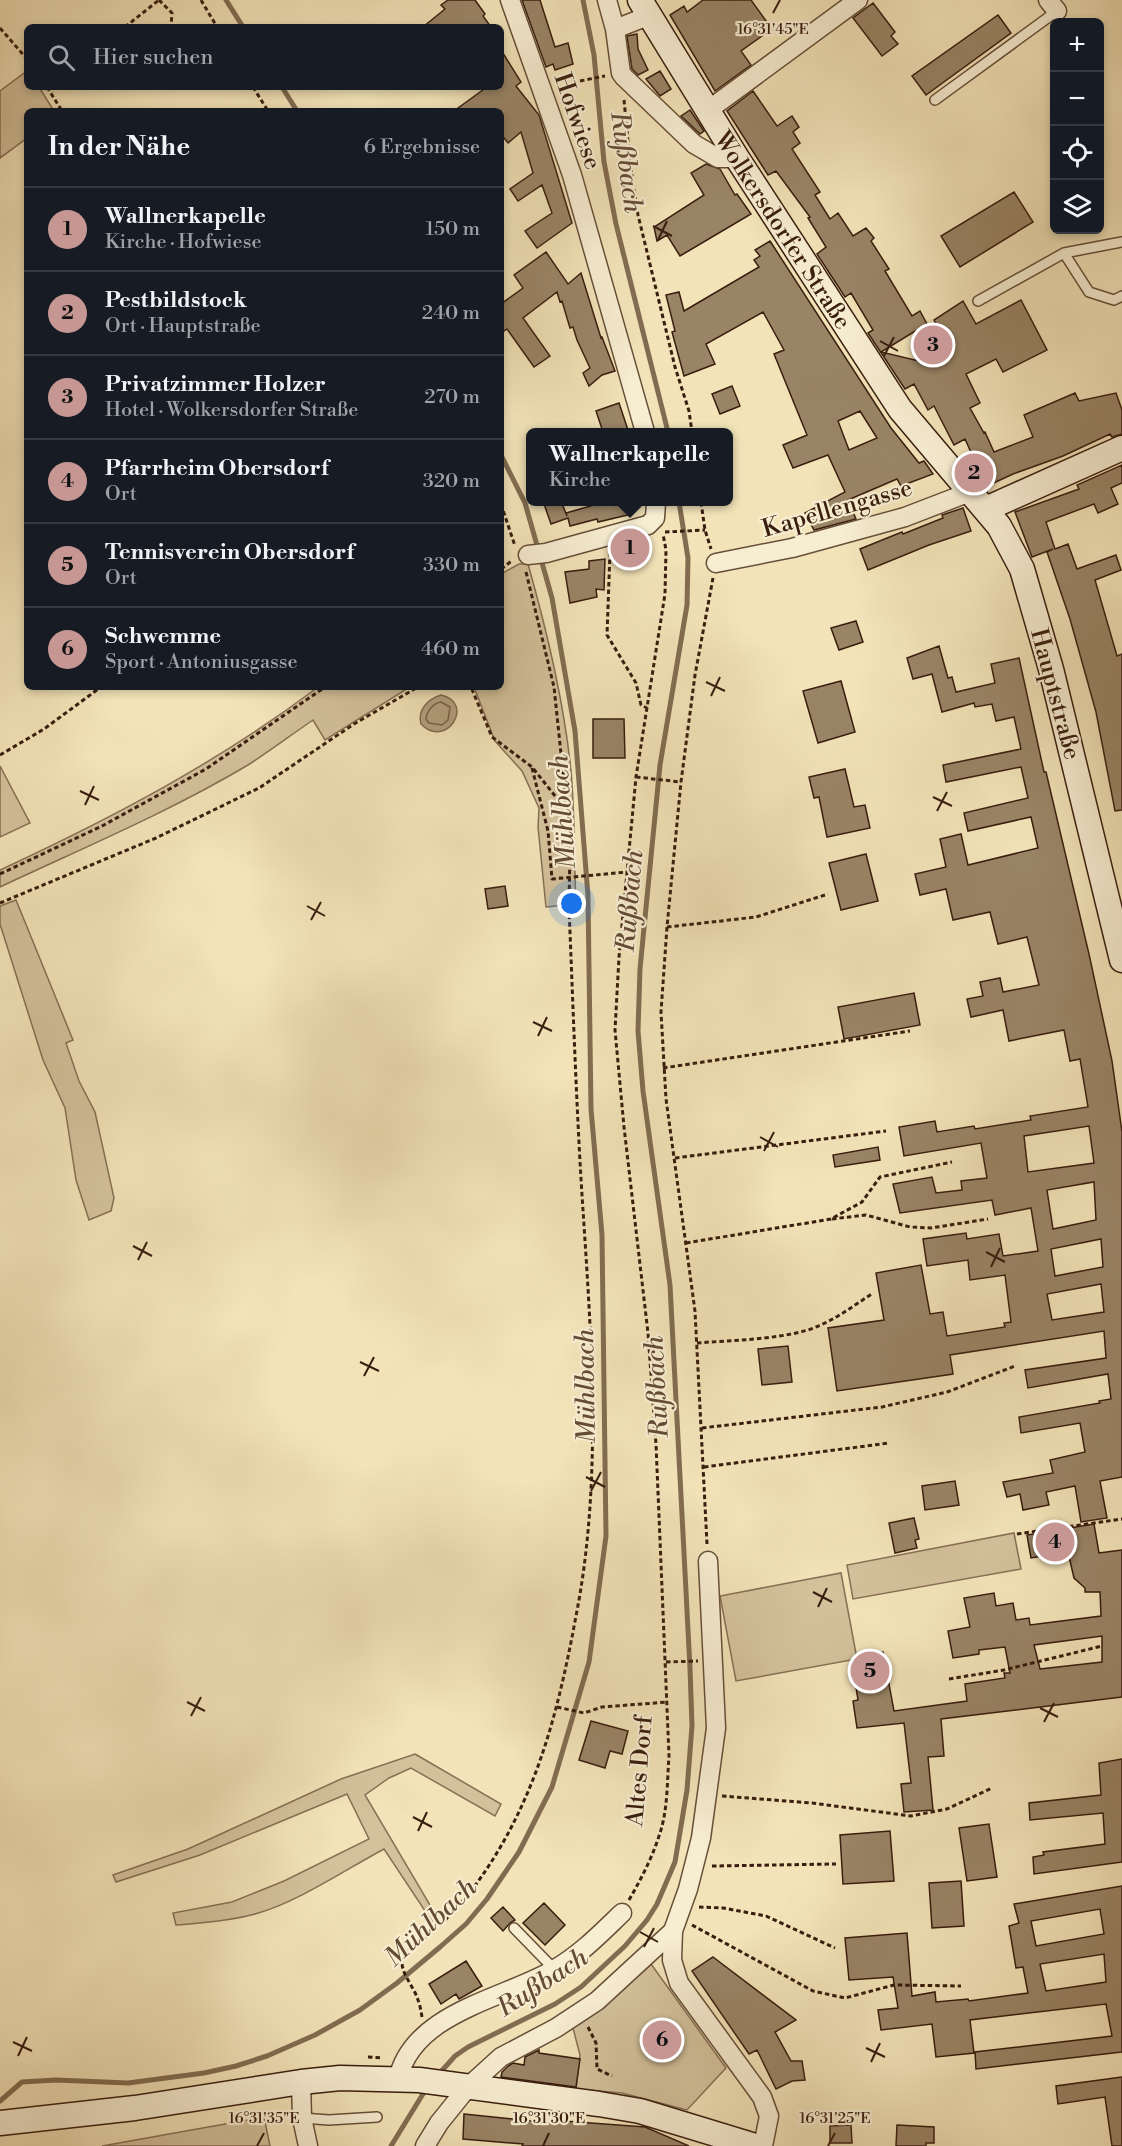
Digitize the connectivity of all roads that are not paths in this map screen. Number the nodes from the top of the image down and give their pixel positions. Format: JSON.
{"nodes":[{"id":1,"x":510,"y":0,"type":"edge"},
{"id":2,"x":607,"y":0,"type":"edge"},
{"id":3,"x":858,"y":0,"type":"edge"},
{"id":4,"x":1053,"y":6,"type":"edge"},
{"id":5,"x":644,"y":8,"type":"edge"},
{"id":6,"x":615,"y":29,"type":"junction"},
{"id":7,"x":935,"y":100,"type":"dead end"},
{"id":8,"x":707,"y":111,"type":"junction"},
{"id":9,"x":737,"y":158,"type":"junction"},
{"id":10,"x":1122,"y":242,"type":"edge"},
{"id":11,"x":1064,"y":253,"type":"junction"},
{"id":12,"x":1122,"y":296,"type":"edge"},
{"id":13,"x":978,"y":301,"type":"dead end"},
{"id":14,"x":644,"y":428,"type":"edge"},
{"id":15,"x":1122,"y":448,"type":"edge"},
{"id":16,"x":936,"y":453,"type":"joint"},
{"id":17,"x":978,"y":500,"type":"junction"},
{"id":18,"x":656,"y":506,"type":"edge"},
{"id":19,"x":529,"y":556,"type":"road end"},
{"id":20,"x":716,"y":563,"type":"road end"},
{"id":21,"x":1122,"y":960,"type":"edge"},
{"id":22,"x":708,"y":1561,"type":"road end"},
{"id":23,"x":622,"y":1913,"type":"road end"},
{"id":24,"x":677,"y":1919,"type":"junction"},
{"id":25,"x":514,"y":1928,"type":"dead end"},
{"id":26,"x":554,"y":1969,"type":"junction"},
{"id":27,"x":409,"y":2079,"type":"junction"},
{"id":28,"x":301,"y":2082,"type":"junction"},
{"id":29,"x":462,"y":2086,"type":"junction"},
{"id":30,"x":377,"y":2117,"type":"dead end"},
{"id":31,"x":302,"y":2118,"type":"junction"},
{"id":32,"x":5,"y":2123,"type":"edge"},
{"id":33,"x":308,"y":2146,"type":"edge"},
{"id":34,"x":425,"y":2146,"type":"edge"},
{"id":35,"x":755,"y":2146,"type":"edge"},
{"id":36,"x":763,"y":2146,"type":"edge"}],
"edges":[{"from":1,"to":14,"type":"street","name":"Hofwiese"},
{"from":2,"to":6,"type":"street"},
{"from":3,"to":8,"type":"street"},
{"from":4,"to":7,"type":"lane"},
{"from":5,"to":6,"type":"street"},
{"from":5,"to":8,"type":"main road","name":"Wolkersdorfer Straße"},
{"from":6,"to":9,"type":"street"},
{"from":8,"to":9,"type":"main road","name":"Wolkersdorfer Straße"},
{"from":9,"to":16,"type":"main road","name":"Wolkersdorfer Straße"},
{"from":10,"to":11,"type":"lane"},
{"from":11,"to":12,"type":"lane"},
{"from":11,"to":13,"type":"lane"},
{"from":15,"to":17,"type":"main road"},
{"from":16,"to":17,"type":"main road","name":"Hauptstraße"},
{"from":17,"to":20,"type":"street","name":"Kapellengasse"},
{"from":17,"to":21,"type":"main road","name":"Hauptstraße"},
{"from":18,"to":19,"type":"street"},
{"from":22,"to":24,"type":"street"},
{"from":23,"to":26,"type":"street"},
{"from":24,"to":29,"type":"street"},
{"from":24,"to":36,"type":"street"},
{"from":25,"to":26,"type":"lane"},
{"from":26,"to":27,"type":"street"},
{"from":27,"to":28,"type":"main road"},
{"from":27,"to":29,"type":"main road"},
{"from":28,"to":31,"type":"street"},
{"from":28,"to":32,"type":"main road"},
{"from":29,"to":34,"type":"street"},
{"from":29,"to":35,"type":"main road"},
{"from":30,"to":31,"type":"lane"},
{"from":31,"to":33,"type":"street"}]}
